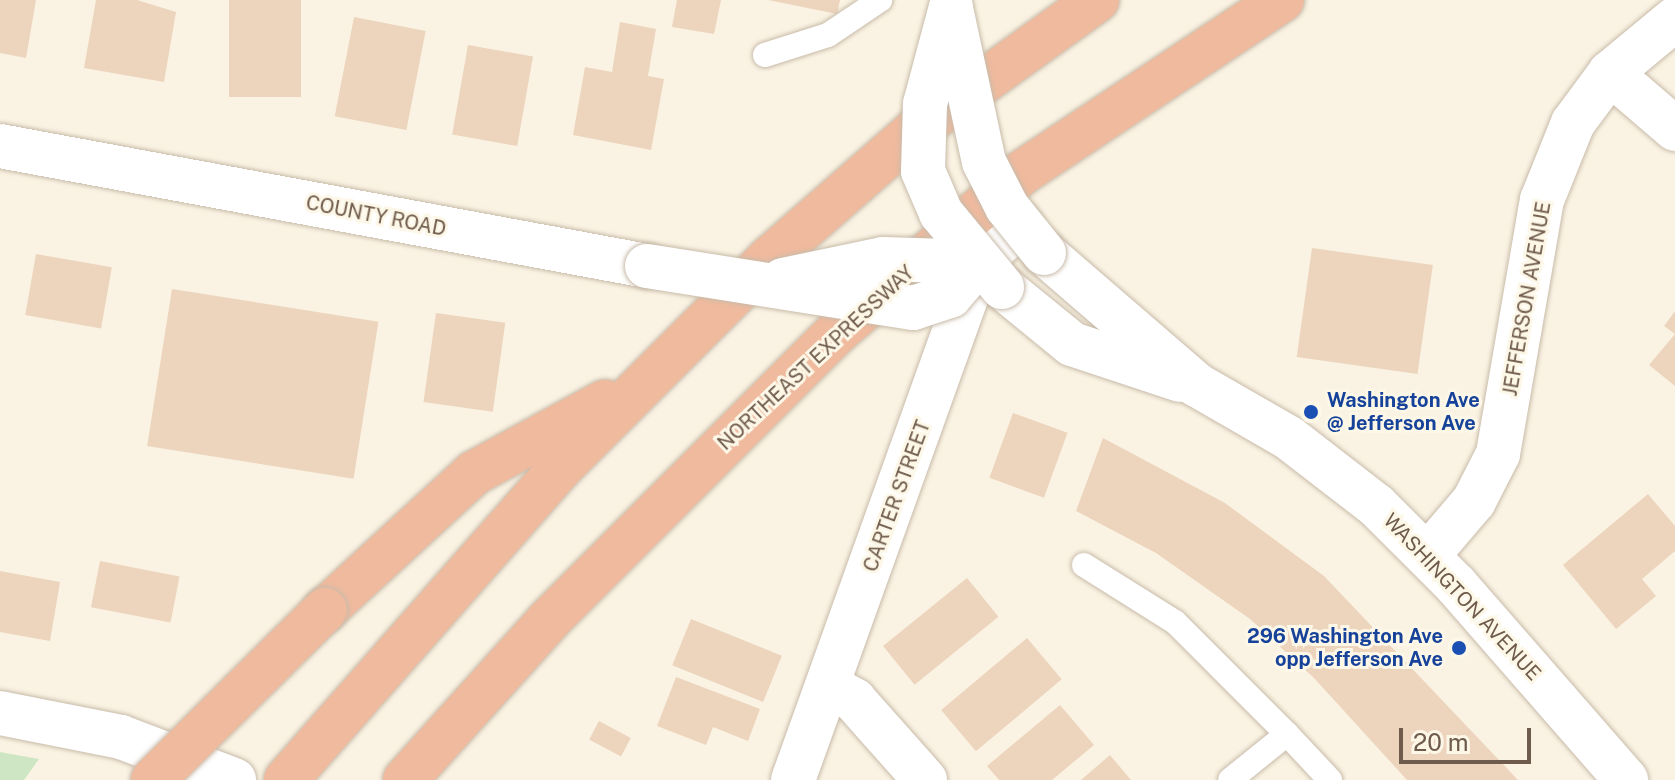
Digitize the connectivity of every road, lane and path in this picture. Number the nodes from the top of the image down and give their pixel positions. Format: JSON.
{"nodes":[{"id":1,"x":880,"y":0,"type":"edge"},
{"id":2,"x":1097,"y":0,"type":"edge"},
{"id":3,"x":1282,"y":0,"type":"edge"},
{"id":4,"x":950,"y":2,"type":"edge"},
{"id":5,"x":1675,"y":19,"type":"edge"},
{"id":6,"x":765,"y":55,"type":"dead end"},
{"id":7,"x":1610,"y":73,"type":"junction"},
{"id":8,"x":1675,"y":129,"type":"edge"},
{"id":9,"x":0,"y":146,"type":"edge"},
{"id":10,"x":1032,"y":239,"type":"junction"},
{"id":11,"x":990,"y":275,"type":"junction"},
{"id":12,"x":646,"y":379,"type":"junction"},
{"id":13,"x":1197,"y":385,"type":"junction"},
{"id":14,"x":1428,"y":555,"type":"junction"},
{"id":15,"x":1084,"y":565,"type":"dead end"},
{"id":16,"x":828,"y":686,"type":"junction"},
{"id":17,"x":0,"y":713,"type":"edge"},
{"id":18,"x":1287,"y":734,"type":"junction"},
{"id":19,"x":153,"y":780,"type":"edge"},
{"id":20,"x":234,"y":780,"type":"edge"},
{"id":21,"x":286,"y":780,"type":"edge"},
{"id":22,"x":405,"y":780,"type":"edge"},
{"id":23,"x":793,"y":780,"type":"edge"},
{"id":24,"x":925,"y":780,"type":"edge"},
{"id":25,"x":1230,"y":780,"type":"edge"},
{"id":26,"x":1330,"y":780,"type":"edge"},
{"id":27,"x":1626,"y":780,"type":"edge"}],
"edges":[{"from":1,"to":6,"type":"lane"},
{"from":2,"to":12,"type":"highway"},
{"from":3,"to":22,"type":"highway","name":"NORTHEAST EXPRESSWAY"},
{"from":4,"to":10,"type":"street","name":"WASHINGTON AVENUE","bridge":true},
{"from":4,"to":11,"type":"street","name":"WASHINGTON AVENUE","bridge":true},
{"from":5,"to":7,"type":"street","name":"JEFFERSON AVENUE"},
{"from":7,"to":8,"type":"street"},
{"from":7,"to":14,"type":"street","name":"JEFFERSON AVENUE"},
{"from":9,"to":11,"type":"street","name":"COUNTY ROAD","bridge":true},
{"from":10,"to":11,"type":"street","name":"CARTER STREET"},
{"from":10,"to":13,"type":"street","name":"WASHINGTON AVENUE"},
{"from":11,"to":13,"type":"street","name":"WASHINGTON AVENUE"},
{"from":11,"to":16,"type":"street","name":"CARTER STREET"},
{"from":12,"to":19,"type":"highway","bridge":true},
{"from":12,"to":21,"type":"highway"},
{"from":13,"to":14,"type":"street","name":"WASHINGTON AVENUE"},
{"from":14,"to":27,"type":"street","name":"WASHINGTON AVENUE"},
{"from":15,"to":18,"type":"lane"},
{"from":16,"to":23,"type":"street","name":"CARTER STREET"},
{"from":16,"to":24,"type":"street"},
{"from":17,"to":20,"type":"street"},
{"from":18,"to":25,"type":"lane"},
{"from":18,"to":26,"type":"lane"}]}
